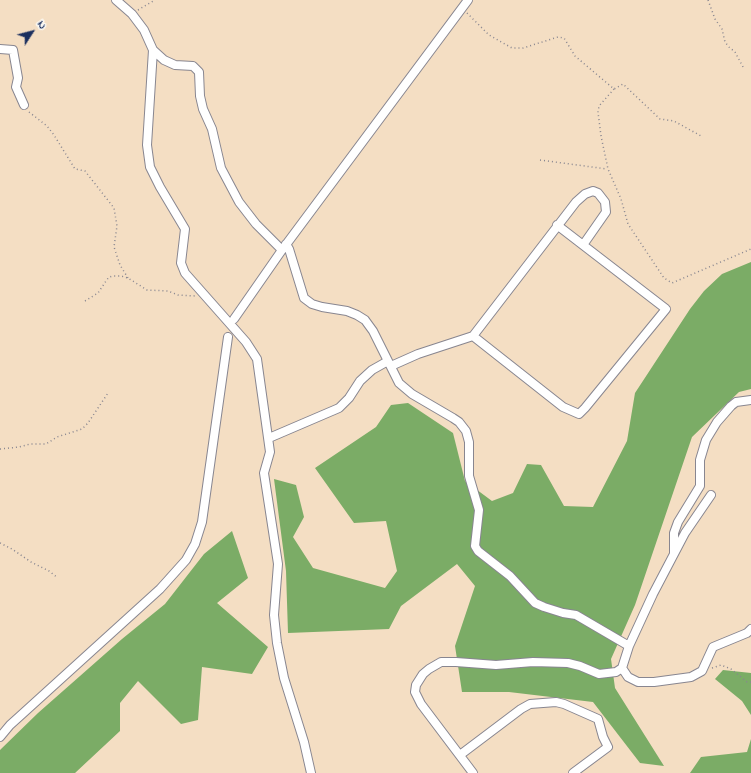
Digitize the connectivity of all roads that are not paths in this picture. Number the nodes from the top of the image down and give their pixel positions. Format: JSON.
{"nodes":[{"id":1,"x":116,"y":0,"type":"edge"},
{"id":2,"x":468,"y":0,"type":"edge"},
{"id":3,"x":0,"y":49,"type":"edge"},
{"id":4,"x":153,"y":50,"type":"junction"},
{"id":5,"x":24,"y":105,"type":"road end"},
{"id":6,"x":557,"y":225,"type":"junction"},
{"id":7,"x":583,"y":245,"type":"junction"},
{"id":8,"x":284,"y":247,"type":"junction"},
{"id":9,"x":234,"y":320,"type":"dead end"},
{"id":10,"x":473,"y":336,"type":"junction"},
{"id":11,"x":228,"y":337,"type":"dead end"},
{"id":12,"x":389,"y":363,"type":"junction"},
{"id":13,"x":751,"y":400,"type":"edge"},
{"id":14,"x":269,"y":438,"type":"junction"},
{"id":15,"x":711,"y":495,"type":"dead end"},
{"id":16,"x":674,"y":556,"type":"junction"},
{"id":17,"x":751,"y":629,"type":"edge"},
{"id":18,"x":629,"y":646,"type":"junction"},
{"id":19,"x":622,"y":668,"type":"junction"},
{"id":20,"x":0,"y":737,"type":"edge"},
{"id":21,"x":460,"y":755,"type":"junction"},
{"id":22,"x":311,"y":773,"type":"edge"},
{"id":23,"x":474,"y":773,"type":"edge"},
{"id":24,"x":573,"y":773,"type":"edge"}],
"edges":[{"from":1,"to":4,"type":"street"},
{"from":2,"to":8,"type":"street"},
{"from":3,"to":5,"type":"street"},
{"from":4,"to":8,"type":"street"},
{"from":4,"to":14,"type":"street"},
{"from":6,"to":7,"type":"street"},
{"from":6,"to":7,"type":"street"},
{"from":6,"to":10,"type":"street"},
{"from":7,"to":10,"type":"street"},
{"from":8,"to":9,"type":"street"},
{"from":8,"to":12,"type":"street"},
{"from":10,"to":12,"type":"street"},
{"from":11,"to":20,"type":"street"},
{"from":12,"to":14,"type":"street"},
{"from":12,"to":18,"type":"street"},
{"from":13,"to":16,"type":"street"},
{"from":14,"to":22,"type":"street"},
{"from":15,"to":16,"type":"street"},
{"from":16,"to":18,"type":"street"},
{"from":17,"to":19,"type":"street"},
{"from":18,"to":19,"type":"street"},
{"from":19,"to":21,"type":"street"},
{"from":21,"to":23,"type":"street"},
{"from":21,"to":24,"type":"street"}]}
